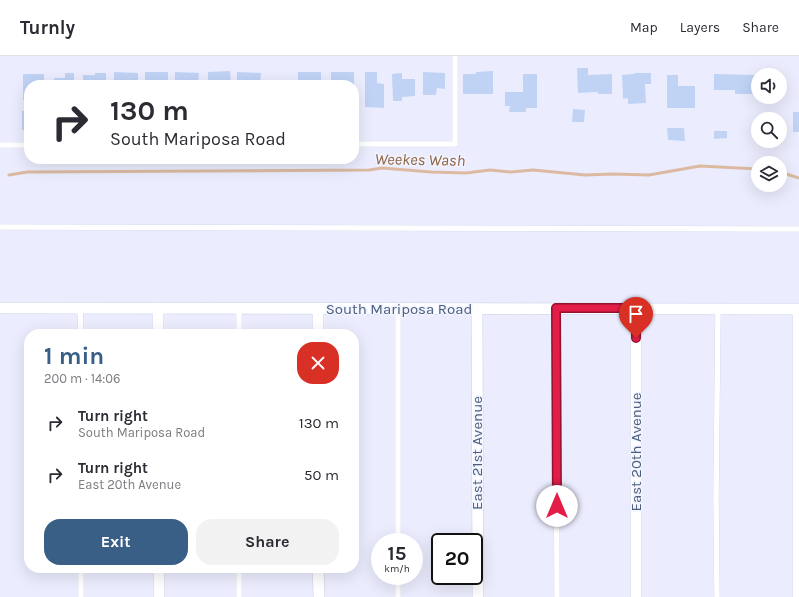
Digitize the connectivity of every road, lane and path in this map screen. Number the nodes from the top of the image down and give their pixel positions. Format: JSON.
{"nodes":[{"id":1,"x":455,"y":56,"type":"edge"},
{"id":2,"x":359,"y":144,"type":"edge"},
{"id":3,"x":0,"y":145,"type":"edge"},
{"id":4,"x":24,"y":145,"type":"edge"},
{"id":5,"x":0,"y":227,"type":"edge"},
{"id":6,"x":799,"y":229,"type":"edge"},
{"id":7,"x":0,"y":308,"type":"edge"},
{"id":8,"x":158,"y":308,"type":"junction"},
{"id":9,"x":556,"y":308,"type":"junction"},
{"id":10,"x":636,"y":308,"type":"junction"},
{"id":11,"x":718,"y":308,"type":"junction"},
{"id":12,"x":80,"y":309,"type":"junction"},
{"id":13,"x":239,"y":309,"type":"junction"},
{"id":14,"x":318,"y":309,"type":"junction"},
{"id":15,"x":398,"y":309,"type":"junction"},
{"id":16,"x":477,"y":309,"type":"junction"},
{"id":17,"x":80,"y":329,"type":"edge"},
{"id":18,"x":158,"y":329,"type":"edge"},
{"id":19,"x":239,"y":329,"type":"edge"},
{"id":20,"x":318,"y":329,"type":"edge"},
{"id":21,"x":398,"y":533,"type":"edge"},
{"id":22,"x":81,"y":573,"type":"edge"},
{"id":23,"x":159,"y":573,"type":"edge"},
{"id":24,"x":239,"y":573,"type":"edge"},
{"id":25,"x":318,"y":573,"type":"edge"},
{"id":26,"x":398,"y":585,"type":"edge"},
{"id":27,"x":81,"y":597,"type":"edge"},
{"id":28,"x":159,"y":597,"type":"edge"},
{"id":29,"x":239,"y":597,"type":"edge"},
{"id":30,"x":318,"y":597,"type":"edge"},
{"id":31,"x":398,"y":597,"type":"edge"},
{"id":32,"x":478,"y":597,"type":"edge"},
{"id":33,"x":557,"y":597,"type":"edge"},
{"id":34,"x":636,"y":597,"type":"edge"},
{"id":35,"x":717,"y":597,"type":"edge"},
{"id":36,"x":798,"y":597,"type":"edge"}],
"edges":[{"from":1,"to":2,"type":"lane"},
{"from":3,"to":4,"type":"lane"},
{"from":5,"to":6,"type":"lane"},
{"from":7,"to":12,"type":"street","name":"South Mariposa Road"},
{"from":8,"to":12,"type":"street","name":"South Mariposa Road"},
{"from":8,"to":13,"type":"street","name":"South Mariposa Road"},
{"from":8,"to":18,"type":"street"},
{"from":9,"to":10,"type":"street","name":"South Mariposa Road"},
{"from":9,"to":16,"type":"street","name":"South Mariposa Road"},
{"from":9,"to":33,"type":"lane"},
{"from":10,"to":11,"type":"street","name":"South Mariposa Road"},
{"from":10,"to":34,"type":"street","name":"East 20th Avenue"},
{"from":11,"to":35,"type":"lane"},
{"from":11,"to":36,"type":"street","name":"South Mariposa Road"},
{"from":12,"to":17,"type":"lane"},
{"from":13,"to":14,"type":"street","name":"South Mariposa Road"},
{"from":13,"to":19,"type":"lane"},
{"from":14,"to":15,"type":"street","name":"South Mariposa Road"},
{"from":14,"to":20,"type":"street"},
{"from":15,"to":16,"type":"street","name":"South Mariposa Road"},
{"from":15,"to":21,"type":"lane"},
{"from":16,"to":32,"type":"street","name":"East 21st Avenue"},
{"from":22,"to":27,"type":"lane"},
{"from":23,"to":28,"type":"street"},
{"from":24,"to":29,"type":"lane"},
{"from":25,"to":30,"type":"street"},
{"from":26,"to":31,"type":"lane"}]}
